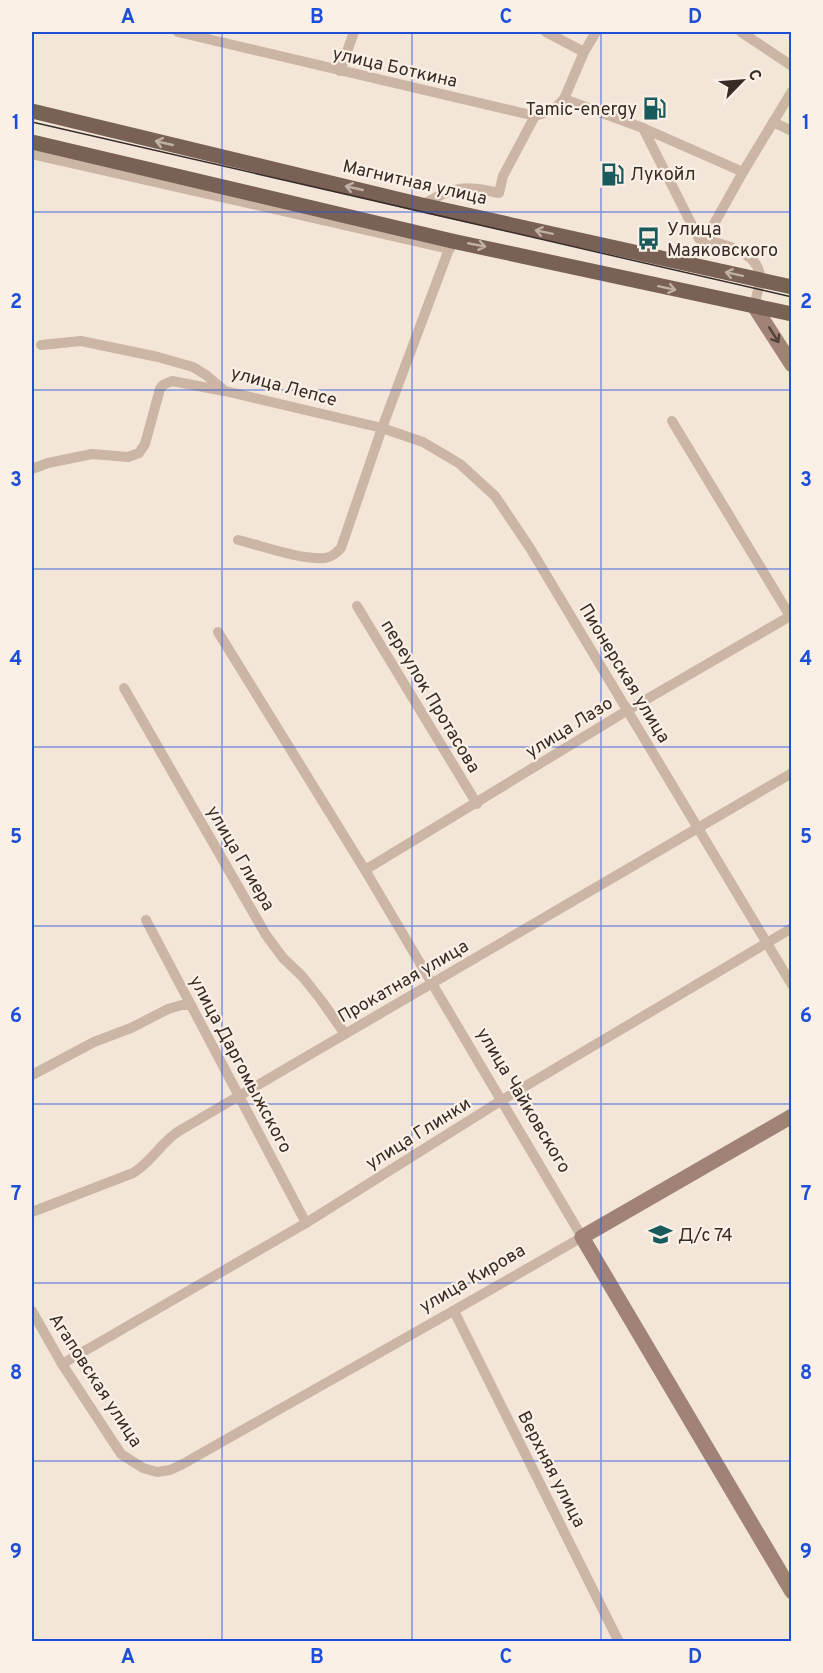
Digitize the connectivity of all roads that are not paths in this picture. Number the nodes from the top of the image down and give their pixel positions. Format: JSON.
{"nodes":[{"id":1,"x":178,"y":32,"type":"edge"},
{"id":2,"x":354,"y":32,"type":"edge"},
{"id":3,"x":546,"y":32,"type":"edge"},
{"id":4,"x":596,"y":32,"type":"edge"},
{"id":5,"x":741,"y":32,"type":"edge"},
{"id":6,"x":584,"y":52,"type":"junction"},
{"id":7,"x":792,"y":66,"type":"edge"},
{"id":8,"x":340,"y":71,"type":"junction"},
{"id":9,"x":792,"y":91,"type":"edge"},
{"id":10,"x":564,"y":99,"type":"junction"},
{"id":11,"x":32,"y":111,"type":"edge"},
{"id":12,"x":535,"y":116,"type":"junction"},
{"id":13,"x":773,"y":122,"type":"junction"},
{"id":14,"x":643,"y":128,"type":"junction"},
{"id":15,"x":792,"y":131,"type":"edge"},
{"id":16,"x":32,"y":142,"type":"edge"},
{"id":17,"x":32,"y":154,"type":"edge"},
{"id":18,"x":743,"y":172,"type":"junction"},
{"id":19,"x":422,"y":205,"type":"junction"},
{"id":20,"x":705,"y":240,"type":"junction"},
{"id":21,"x":451,"y":245,"type":"junction"},
{"id":22,"x":760,"y":279,"type":"junction"},
{"id":23,"x":792,"y":286,"type":"edge"},
{"id":24,"x":754,"y":306,"type":"junction"},
{"id":25,"x":792,"y":314,"type":"edge"},
{"id":26,"x":41,"y":345,"type":"dead end"},
{"id":27,"x":792,"y":365,"type":"edge"},
{"id":28,"x":225,"y":391,"type":"junction"},
{"id":29,"x":672,"y":421,"type":"dead end"},
{"id":30,"x":382,"y":428,"type":"junction"},
{"id":31,"x":32,"y":469,"type":"edge"},
{"id":32,"x":238,"y":540,"type":"dead end"},
{"id":33,"x":357,"y":606,"type":"dead end"},
{"id":34,"x":791,"y":615,"type":"edge"},
{"id":35,"x":218,"y":632,"type":"dead end"},
{"id":36,"x":124,"y":688,"type":"dead end"},
{"id":37,"x":628,"y":710,"type":"junction"},
{"id":38,"x":792,"y":773,"type":"edge"},
{"id":39,"x":477,"y":804,"type":"junction"},
{"id":40,"x":698,"y":828,"type":"junction"},
{"id":41,"x":365,"y":870,"type":"junction"},
{"id":42,"x":146,"y":920,"type":"dead end"},
{"id":43,"x":792,"y":928,"type":"edge"},
{"id":44,"x":767,"y":942,"type":"junction"},
{"id":45,"x":432,"y":984,"type":"junction"},
{"id":46,"x":792,"y":985,"type":"edge"},
{"id":47,"x":191,"y":1005,"type":"junction"},
{"id":48,"x":345,"y":1034,"type":"junction"},
{"id":49,"x":32,"y":1075,"type":"edge"},
{"id":50,"x":238,"y":1096,"type":"junction"},
{"id":51,"x":502,"y":1100,"type":"junction"},
{"id":52,"x":792,"y":1116,"type":"edge"},
{"id":53,"x":32,"y":1212,"type":"edge"},
{"id":54,"x":306,"y":1223,"type":"junction"},
{"id":55,"x":582,"y":1237,"type":"junction"},
{"id":56,"x":32,"y":1311,"type":"edge"},
{"id":57,"x":454,"y":1311,"type":"junction"},
{"id":58,"x":62,"y":1364,"type":"junction"},
{"id":59,"x":170,"y":1470,"type":"joint"},
{"id":60,"x":792,"y":1592,"type":"edge"},
{"id":61,"x":620,"y":1641,"type":"edge"}],
"edges":[{"from":1,"to":8,"type":"street","name":"улица Боткина"},
{"from":2,"to":8,"type":"street"},
{"from":3,"to":6,"type":"street"},
{"from":4,"to":6,"type":"street"},
{"from":5,"to":7,"type":"street"},
{"from":6,"to":10,"type":"street"},
{"from":8,"to":12,"type":"street","name":"улица Боткина"},
{"from":9,"to":13,"type":"street"},
{"from":10,"to":12,"type":"street"},
{"from":10,"to":14,"type":"street"},
{"from":19,"to":11,"type":"main road","name":"Магнитная улица","one_way":true},
{"from":12,"to":19,"type":"street"},
{"from":13,"to":15,"type":"street"},
{"from":13,"to":18,"type":"street"},
{"from":14,"to":18,"type":"street"},
{"from":14,"to":20,"type":"street"},
{"from":16,"to":21,"type":"main road"},
{"from":17,"to":21,"type":"street"},
{"from":18,"to":20,"type":"street"},
{"from":22,"to":19,"type":"main road","name":"Магнитная улица","one_way":true},
{"from":20,"to":22,"type":"street"},
{"from":21,"to":24,"type":"main road","one_way":true},
{"from":21,"to":30,"type":"street"},
{"from":22,"to":23,"type":"main road","name":"Магнитная улица"},
{"from":22,"to":24,"type":"street"},
{"from":24,"to":25,"type":"main road"},
{"from":24,"to":27,"type":"main road","one_way":true},
{"from":26,"to":28,"type":"street","name":"улица Лепсе"},
{"from":28,"to":30,"type":"street","name":"улица Лепсе"},
{"from":28,"to":31,"type":"street"},
{"from":29,"to":34,"type":"street"},
{"from":30,"to":32,"type":"street"},
{"from":30,"to":37,"type":"street","name":"Пионерская улица"},
{"from":33,"to":39,"type":"street","name":"переулок Протасова"},
{"from":34,"to":37,"type":"street","name":"улица Лазо"},
{"from":35,"to":41,"type":"street","name":"улица Чайковского"},
{"from":36,"to":48,"type":"street","name":"улица Глиера"},
{"from":37,"to":39,"type":"street","name":"улица Лазо"},
{"from":37,"to":40,"type":"street","name":"Пионерская улица"},
{"from":38,"to":40,"type":"street","name":"Прокатная улица"},
{"from":39,"to":41,"type":"street","name":"улица Лазо"},
{"from":40,"to":44,"type":"street","name":"Пионерская улица"},
{"from":40,"to":45,"type":"street","name":"Прокатная улица"},
{"from":41,"to":45,"type":"street","name":"улица Чайковского"},
{"from":42,"to":47,"type":"street","name":"улица Даргомыжского"},
{"from":43,"to":44,"type":"street","name":"улица Глинки"},
{"from":44,"to":46,"type":"street","name":"Пионерская улица"},
{"from":44,"to":51,"type":"street","name":"улица Глинки"},
{"from":45,"to":48,"type":"street","name":"Прокатная улица"},
{"from":45,"to":51,"type":"street","name":"улица Чайковского"},
{"from":47,"to":49,"type":"street"},
{"from":47,"to":50,"type":"street","name":"улица Даргомыжского"},
{"from":48,"to":50,"type":"street","name":"Прокатная улица"},
{"from":50,"to":53,"type":"street","name":"Прокатная улица"},
{"from":50,"to":54,"type":"street","name":"улица Даргомыжского"},
{"from":51,"to":54,"type":"street","name":"улица Глинки"},
{"from":51,"to":55,"type":"street","name":"улица Чайковского"},
{"from":52,"to":55,"type":"main road","name":"улица Кирова"},
{"from":54,"to":58,"type":"street","name":"улица Глинки"},
{"from":55,"to":57,"type":"street","name":"улица Кирова"},
{"from":55,"to":60,"type":"main road","name":"улица Чайковского"},
{"from":56,"to":58,"type":"street","name":"Агаповская улица"},
{"from":57,"to":59,"type":"street","name":"улица Кирова"},
{"from":57,"to":61,"type":"street","name":"Верхняя улица"},
{"from":58,"to":59,"type":"street","name":"Агаповская улица"}]}
